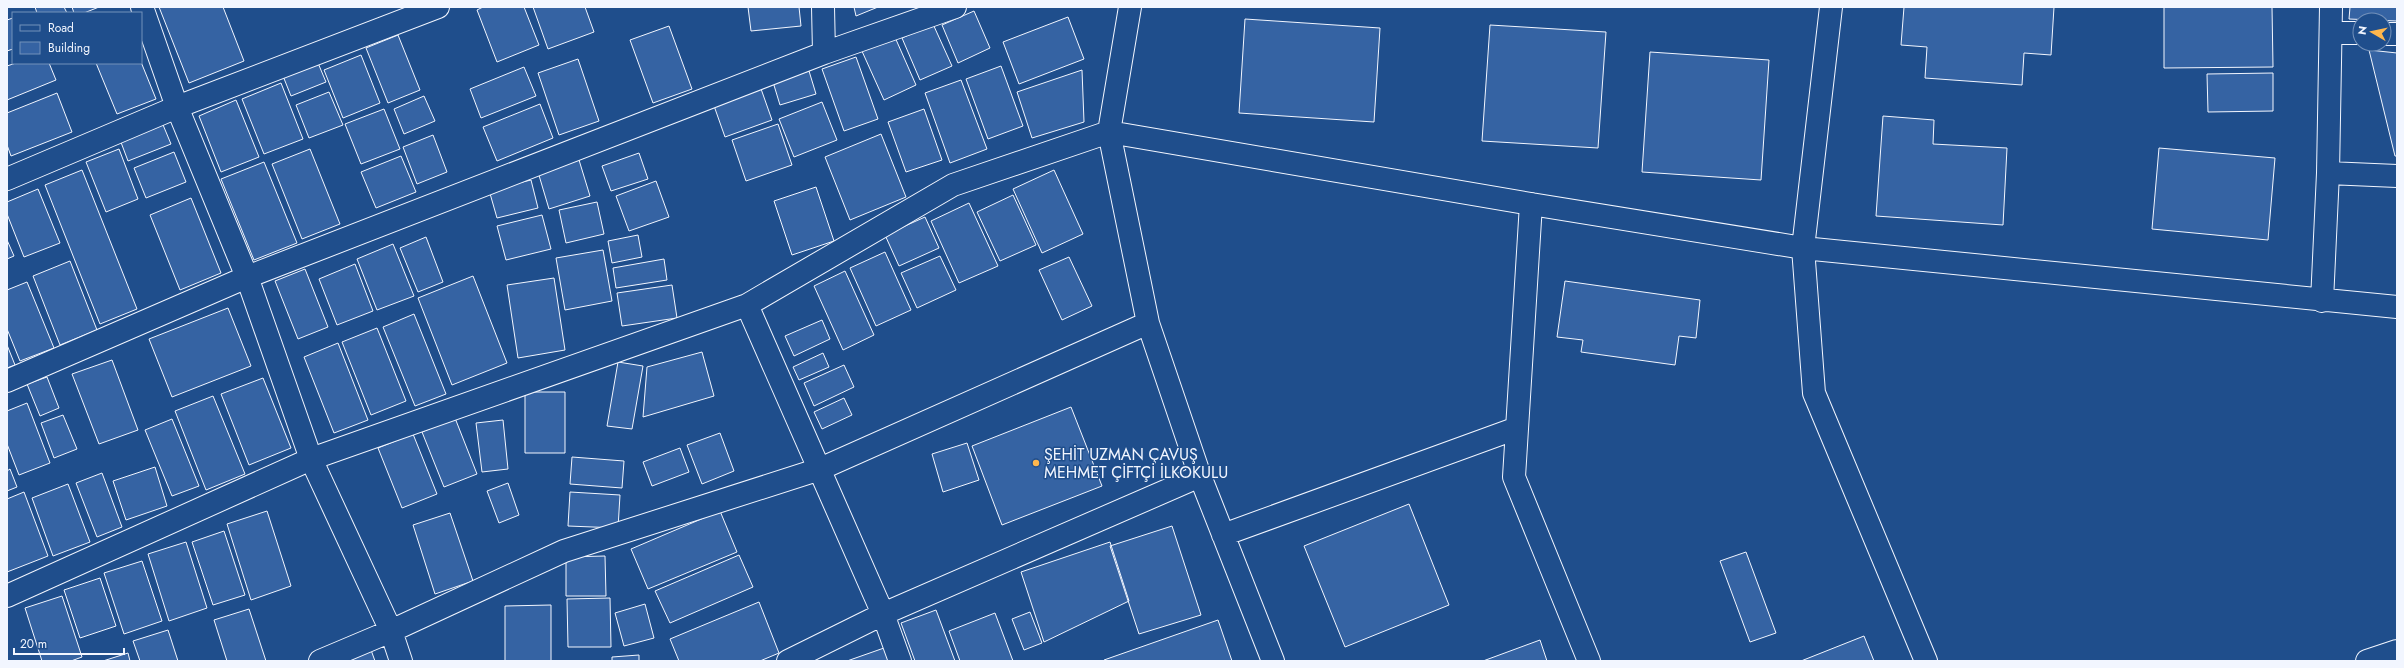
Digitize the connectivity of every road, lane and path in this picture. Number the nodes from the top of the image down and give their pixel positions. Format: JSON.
{"nodes":[{"id":1,"x":142,"y":7,"type":"edge"},
{"id":2,"x":438,"y":7,"type":"edge"},
{"id":3,"x":823,"y":7,"type":"edge"},
{"id":4,"x":955,"y":7,"type":"edge"},
{"id":5,"x":1130,"y":7,"type":"edge"},
{"id":6,"x":1831,"y":7,"type":"edge"},
{"id":7,"x":2331,"y":7,"type":"edge"},
{"id":8,"x":2331,"y":33,"type":"junction"},
{"id":9,"x":2352,"y":33,"type":"edge"},
{"id":10,"x":824,"y":52,"type":"junction"},
{"id":11,"x":176,"y":107,"type":"junction"},
{"id":12,"x":1109,"y":132,"type":"junction"},
{"id":13,"x":2328,"y":173,"type":"junction"},
{"id":14,"x":2397,"y":176,"type":"edge"},
{"id":15,"x":7,"y":179,"type":"edge"},
{"id":16,"x":1530,"y":204,"type":"junction"},
{"id":17,"x":1803,"y":248,"type":"junction"},
{"id":18,"x":247,"y":277,"type":"junction"},
{"id":19,"x":2322,"y":301,"type":"junction"},
{"id":20,"x":747,"y":305,"type":"junction"},
{"id":21,"x":2397,"y":307,"type":"edge"},
{"id":22,"x":1148,"y":323,"type":"junction"},
{"id":23,"x":7,"y":381,"type":"edge"},
{"id":24,"x":1517,"y":428,"type":"junction"},
{"id":25,"x":311,"y":458,"type":"junction"},
{"id":26,"x":820,"y":469,"type":"junction"},
{"id":27,"x":1200,"y":476,"type":"junction"},
{"id":28,"x":1223,"y":535,"type":"junction"},
{"id":29,"x":7,"y":596,"type":"edge"},
{"id":30,"x":883,"y":614,"type":"junction"},
{"id":31,"x":391,"y":631,"type":"junction"},
{"id":32,"x":2397,"y":651,"type":"edge"},
{"id":33,"x":320,"y":661,"type":"edge"},
{"id":34,"x":401,"y":661,"type":"edge"},
{"id":35,"x":788,"y":661,"type":"edge"},
{"id":36,"x":900,"y":661,"type":"edge"},
{"id":37,"x":1273,"y":661,"type":"edge"},
{"id":38,"x":1589,"y":661,"type":"edge"},
{"id":39,"x":1926,"y":661,"type":"edge"},
{"id":40,"x":2367,"y":661,"type":"edge"}],
"edges":[{"from":1,"to":11,"type":"street"},
{"from":2,"to":11,"type":"street"},
{"from":3,"to":10,"type":"street"},
{"from":4,"to":10,"type":"street"},
{"from":5,"to":12,"type":"street"},
{"from":6,"to":17,"type":"street"},
{"from":7,"to":8,"type":"street"},
{"from":8,"to":9,"type":"street"},
{"from":8,"to":13,"type":"street"},
{"from":10,"to":18,"type":"street"},
{"from":11,"to":15,"type":"street"},
{"from":11,"to":18,"type":"street"},
{"from":12,"to":16,"type":"street"},
{"from":12,"to":20,"type":"street"},
{"from":12,"to":22,"type":"street"},
{"from":13,"to":14,"type":"street"},
{"from":13,"to":19,"type":"street"},
{"from":16,"to":17,"type":"street"},
{"from":16,"to":24,"type":"street"},
{"from":17,"to":19,"type":"street"},
{"from":17,"to":39,"type":"street"},
{"from":18,"to":23,"type":"street"},
{"from":18,"to":25,"type":"street"},
{"from":19,"to":21,"type":"street"},
{"from":20,"to":25,"type":"street"},
{"from":20,"to":26,"type":"street"},
{"from":22,"to":26,"type":"street"},
{"from":22,"to":27,"type":"street"},
{"from":24,"to":28,"type":"street"},
{"from":24,"to":38,"type":"street"},
{"from":25,"to":29,"type":"street"},
{"from":25,"to":31,"type":"street"},
{"from":26,"to":30,"type":"street"},
{"from":26,"to":31,"type":"street"},
{"from":27,"to":28,"type":"street"},
{"from":27,"to":30,"type":"street"},
{"from":28,"to":37,"type":"street"},
{"from":30,"to":35,"type":"street"},
{"from":30,"to":36,"type":"street"},
{"from":31,"to":33,"type":"street"},
{"from":31,"to":34,"type":"street"},
{"from":32,"to":40,"type":"street"}]}
